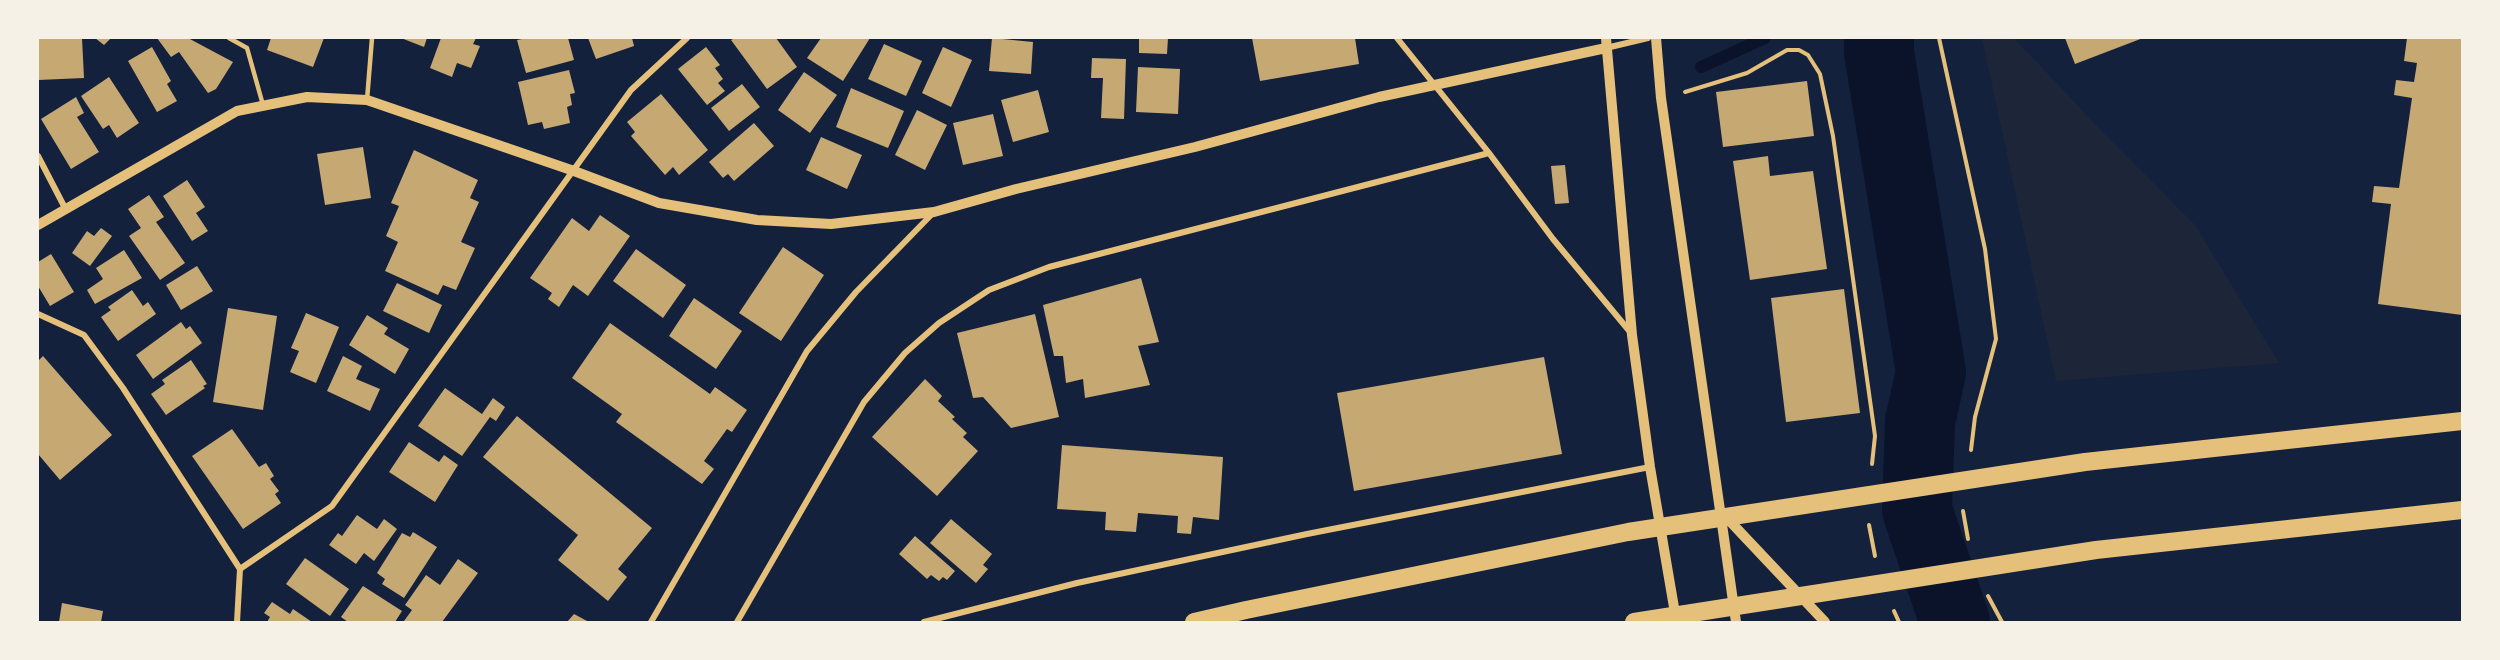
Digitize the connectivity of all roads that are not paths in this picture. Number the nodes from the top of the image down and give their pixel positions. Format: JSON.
{"nodes":[{"id":1,"x":229,"y":38,"type":"edge"},
{"id":2,"x":372,"y":38,"type":"edge"},
{"id":3,"x":687,"y":38,"type":"edge"},
{"id":4,"x":1397,"y":38,"type":"edge"},
{"id":5,"x":1648,"y":38,"type":"edge"},
{"id":6,"x":1656,"y":38,"type":"edge"},
{"id":7,"x":1606,"y":43,"type":"edge"},
{"id":8,"x":1435,"y":85,"type":"junction"},
{"id":9,"x":367,"y":100,"type":"junction"},
{"id":10,"x":263,"y":105,"type":"junction"},
{"id":11,"x":1489,"y":153,"type":"junction"},
{"id":12,"x":38,"y":156,"type":"edge"},
{"id":13,"x":574,"y":171,"type":"junction"},
{"id":14,"x":65,"y":208,"type":"junction"},
{"id":15,"x":934,"y":212,"type":"junction"},
{"id":16,"x":38,"y":225,"type":"edge"},
{"id":17,"x":38,"y":314,"type":"edge"},
{"id":18,"x":1632,"y":335,"type":"junction"},
{"id":19,"x":2463,"y":421,"type":"edge"},
{"id":20,"x":1650,"y":467,"type":"junction"},
{"id":21,"x":1718,"y":509,"type":"junction"},
{"id":22,"x":2463,"y":510,"type":"edge"},
{"id":23,"x":240,"y":569,"type":"junction"},
{"id":24,"x":237,"y":622,"type":"edge"},
{"id":25,"x":651,"y":622,"type":"edge"},
{"id":26,"x":737,"y":622,"type":"edge"},
{"id":27,"x":924,"y":622,"type":"edge"},
{"id":28,"x":1194,"y":622,"type":"edge"},
{"id":29,"x":1634,"y":622,"type":"edge"},
{"id":30,"x":1676,"y":622,"type":"edge"},
{"id":31,"x":1736,"y":622,"type":"edge"},
{"id":32,"x":1825,"y":622,"type":"edge"}],
"edges":[{"from":1,"to":10,"type":"lane"},
{"from":2,"to":9,"type":"lane"},
{"from":3,"to":13,"type":"street"},
{"from":4,"to":8,"type":"street"},
{"from":5,"to":7,"type":"street"},
{"from":6,"to":21,"type":"street"},
{"from":7,"to":8,"type":"street"},
{"from":7,"to":18,"type":"street"},
{"from":8,"to":11,"type":"street"},
{"from":8,"to":15,"type":"street"},
{"from":9,"to":10,"type":"street"},
{"from":9,"to":13,"type":"street"},
{"from":10,"to":14,"type":"street"},
{"from":11,"to":18,"type":"street"},
{"from":11,"to":26,"type":"street"},
{"from":12,"to":14,"type":"street"},
{"from":13,"to":15,"type":"street"},
{"from":13,"to":23,"type":"street"},
{"from":14,"to":16,"type":"street"},
{"from":15,"to":25,"type":"street"},
{"from":17,"to":23,"type":"street"},
{"from":18,"to":20,"type":"street"},
{"from":19,"to":28,"type":"highway"},
{"from":20,"to":27,"type":"street"},
{"from":20,"to":30,"type":"street"},
{"from":21,"to":31,"type":"street"},
{"from":21,"to":32,"type":"street"},
{"from":22,"to":29,"type":"highway"},
{"from":23,"to":24,"type":"street"}]}
